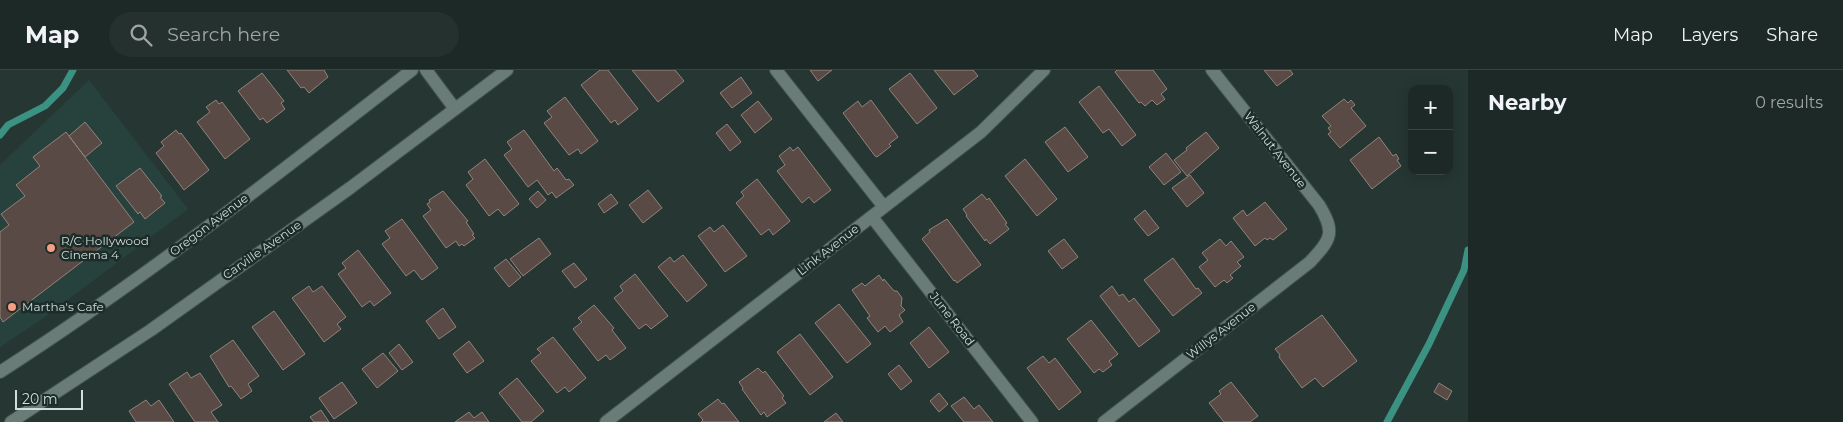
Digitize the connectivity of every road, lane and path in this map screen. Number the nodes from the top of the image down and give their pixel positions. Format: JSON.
{"nodes":[{"id":1,"x":412,"y":70,"type":"edge"},
{"id":2,"x":426,"y":70,"type":"edge"},
{"id":3,"x":507,"y":70,"type":"edge"},
{"id":4,"x":776,"y":70,"type":"edge"},
{"id":5,"x":1044,"y":70,"type":"edge"},
{"id":6,"x":1212,"y":70,"type":"edge"},
{"id":7,"x":455,"y":109,"type":"junction"},
{"id":8,"x":884,"y":207,"type":"junction"},
{"id":9,"x":872,"y":217,"type":"junction"},
{"id":10,"x":1330,"y":234,"type":"joint"},
{"id":11,"x":0,"y":372,"type":"edge"},
{"id":12,"x":11,"y":422,"type":"edge"},
{"id":13,"x":606,"y":422,"type":"edge"},
{"id":14,"x":1032,"y":422,"type":"edge"},
{"id":15,"x":1104,"y":422,"type":"edge"}],
"edges":[{"from":1,"to":11,"type":"street","name":"Oregon Avenue"},
{"from":2,"to":7,"type":"street"},
{"from":3,"to":7,"type":"street","name":"Carville Avenue"},
{"from":4,"to":8,"type":"street"},
{"from":5,"to":8,"type":"street","name":"Link Avenue"},
{"from":6,"to":10,"type":"street","name":"Walnut Avenue"},
{"from":7,"to":12,"type":"street","name":"Carville Avenue"},
{"from":8,"to":9,"type":"street","name":"Link Avenue"},
{"from":9,"to":13,"type":"street","name":"Link Avenue"},
{"from":9,"to":14,"type":"street","name":"June Road"},
{"from":10,"to":15,"type":"street","name":"Willys Avenue"}]}
